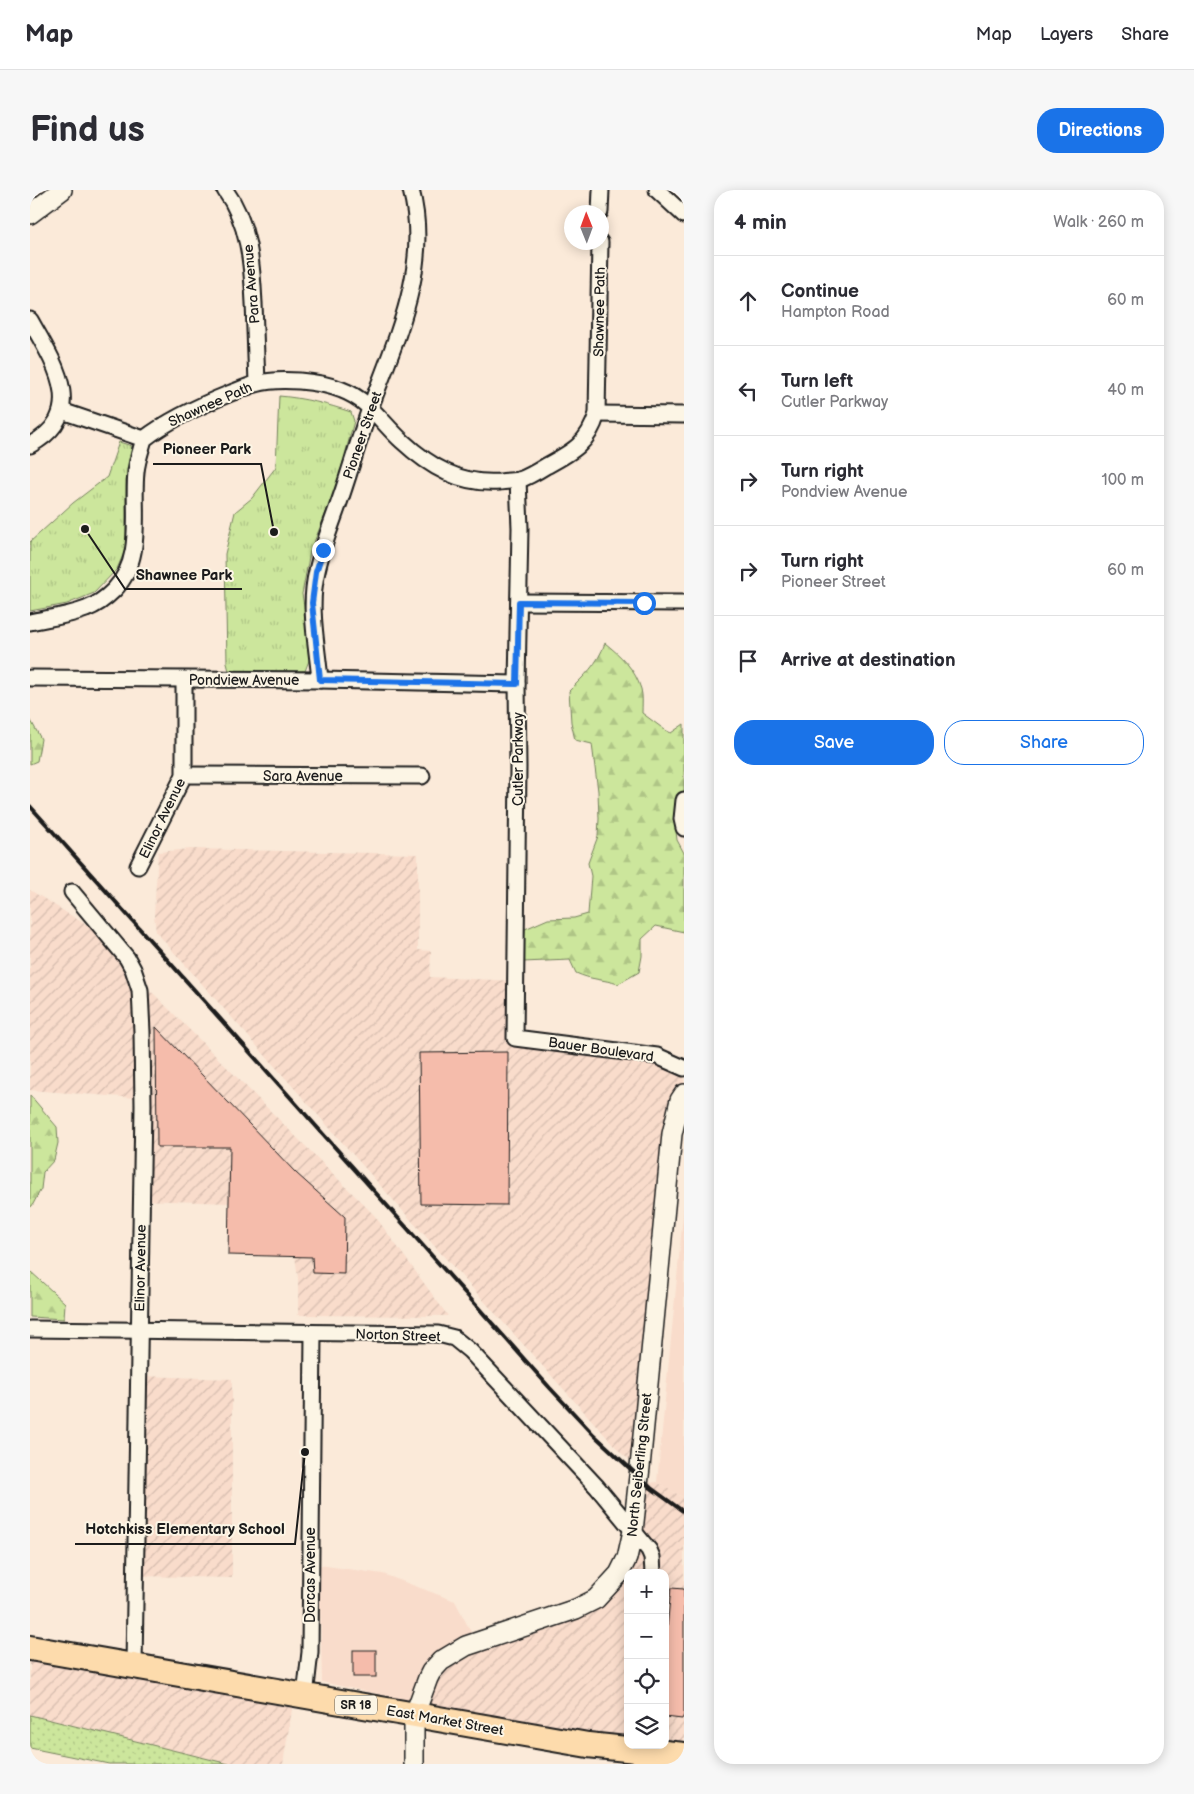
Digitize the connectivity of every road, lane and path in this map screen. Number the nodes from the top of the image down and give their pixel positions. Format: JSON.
{"nodes":[{"id":1,"x":62,"y":190,"type":"edge"},
{"id":2,"x":225,"y":190,"type":"edge"},
{"id":3,"x":411,"y":190,"type":"edge"},
{"id":4,"x":600,"y":190,"type":"edge"},
{"id":5,"x":657,"y":190,"type":"edge"},
{"id":6,"x":600,"y":205,"type":"edge"},
{"id":7,"x":30,"y":214,"type":"edge"},
{"id":8,"x":684,"y":215,"type":"edge"},
{"id":9,"x":600,"y":250,"type":"edge"},
{"id":10,"x":30,"y":320,"type":"edge"},
{"id":11,"x":257,"y":383,"type":"junction"},
{"id":12,"x":371,"y":407,"type":"junction"},
{"id":13,"x":62,"y":412,"type":"junction"},
{"id":14,"x":597,"y":414,"type":"junction"},
{"id":15,"x":684,"y":415,"type":"edge"},
{"id":16,"x":144,"y":439,"type":"junction"},
{"id":17,"x":30,"y":445,"type":"edge"},
{"id":18,"x":518,"y":480,"type":"junction"},
{"id":19,"x":519,"y":602,"type":"junction"},
{"id":20,"x":684,"y":603,"type":"edge"},
{"id":21,"x":30,"y":622,"type":"edge"},
{"id":22,"x":30,"y":678,"type":"edge"},
{"id":23,"x":184,"y":680,"type":"junction"},
{"id":24,"x":320,"y":680,"type":"junction"},
{"id":25,"x":517,"y":684,"type":"junction"},
{"id":26,"x":184,"y":775,"type":"junction"},
{"id":27,"x":422,"y":776,"type":"dead end"},
{"id":28,"x":684,"y":800,"type":"edge"},
{"id":29,"x":684,"y":828,"type":"edge"},
{"id":30,"x":138,"y":866,"type":"dead end"},
{"id":31,"x":72,"y":892,"type":"dead end"},
{"id":32,"x":515,"y":1038,"type":"joint"},
{"id":33,"x":684,"y":1068,"type":"edge"},
{"id":34,"x":684,"y":1094,"type":"edge"},
{"id":35,"x":30,"y":1330,"type":"edge"},
{"id":36,"x":139,"y":1330,"type":"junction"},
{"id":37,"x":314,"y":1334,"type":"junction"},
{"id":38,"x":633,"y":1531,"type":"junction"},
{"id":39,"x":654,"y":1569,"type":"edge"},
{"id":40,"x":30,"y":1648,"type":"edge"},
{"id":41,"x":134,"y":1665,"type":"junction"},
{"id":42,"x":306,"y":1696,"type":"junction"},
{"id":43,"x":414,"y":1716,"type":"junction"},
{"id":44,"x":624,"y":1747,"type":"edge"},
{"id":45,"x":645,"y":1749,"type":"edge"},
{"id":46,"x":684,"y":1755,"type":"edge"},
{"id":47,"x":414,"y":1764,"type":"edge"}],
"edges":[{"from":1,"to":7,"type":"street"},
{"from":2,"to":11,"type":"street","name":"Para Avenue"},
{"from":3,"to":12,"type":"street","name":"Pioneer Street"},
{"from":4,"to":6,"type":"street"},
{"from":5,"to":8,"type":"street"},
{"from":9,"to":14,"type":"street","name":"Shawnee Path"},
{"from":10,"to":13,"type":"street"},
{"from":11,"to":12,"type":"street","name":"Shawnee Path"},
{"from":11,"to":16,"type":"street","name":"Shawnee Path"},
{"from":12,"to":18,"type":"street","name":"Shawnee Path"},
{"from":12,"to":24,"type":"street","name":"Pioneer Street"},
{"from":13,"to":16,"type":"street"},
{"from":13,"to":17,"type":"street"},
{"from":14,"to":15,"type":"street"},
{"from":14,"to":18,"type":"street","name":"Shawnee Path"},
{"from":16,"to":21,"type":"street"},
{"from":18,"to":19,"type":"street","name":"Cutler Parkway"},
{"from":19,"to":20,"type":"street"},
{"from":19,"to":25,"type":"street","name":"Cutler Parkway"},
{"from":22,"to":23,"type":"street","name":"Pondview Avenue"},
{"from":23,"to":24,"type":"street","name":"Pondview Avenue"},
{"from":23,"to":26,"type":"street","name":"Elinor Avenue"},
{"from":24,"to":25,"type":"street","name":"Pondview Avenue"},
{"from":25,"to":32,"type":"street","name":"Cutler Parkway"},
{"from":26,"to":27,"type":"street","name":"Sara Avenue"},
{"from":26,"to":30,"type":"street","name":"Elinor Avenue"},
{"from":28,"to":29,"type":"street"},
{"from":31,"to":36,"type":"street","name":"Elinor Avenue"},
{"from":32,"to":33,"type":"street","name":"Bauer Boulevard"},
{"from":34,"to":38,"type":"street","name":"North Seiberling Street"},
{"from":35,"to":36,"type":"street","name":"Norton Street"},
{"from":36,"to":37,"type":"street","name":"Norton Street"},
{"from":36,"to":41,"type":"street","name":"Elinor Avenue"},
{"from":37,"to":38,"type":"street","name":"Norton Street"},
{"from":37,"to":42,"type":"street","name":"Dorcas Avenue"},
{"from":38,"to":39,"type":"street","name":"Norton Street"},
{"from":38,"to":43,"type":"street","name":"North Seiberling Street"},
{"from":40,"to":41,"type":"main road","name":"East Market Street","number":"SR 18"},
{"from":41,"to":42,"type":"main road","name":"East Market Street","number":"SR 18"},
{"from":42,"to":43,"type":"main road","name":"East Market Street","number":"SR 18"},
{"from":43,"to":44,"type":"main road","name":"East Market Street","number":"SR 18"},
{"from":43,"to":47,"type":"street"},
{"from":45,"to":46,"type":"main road","name":"East Market Street","number":"SR 18"}]}
